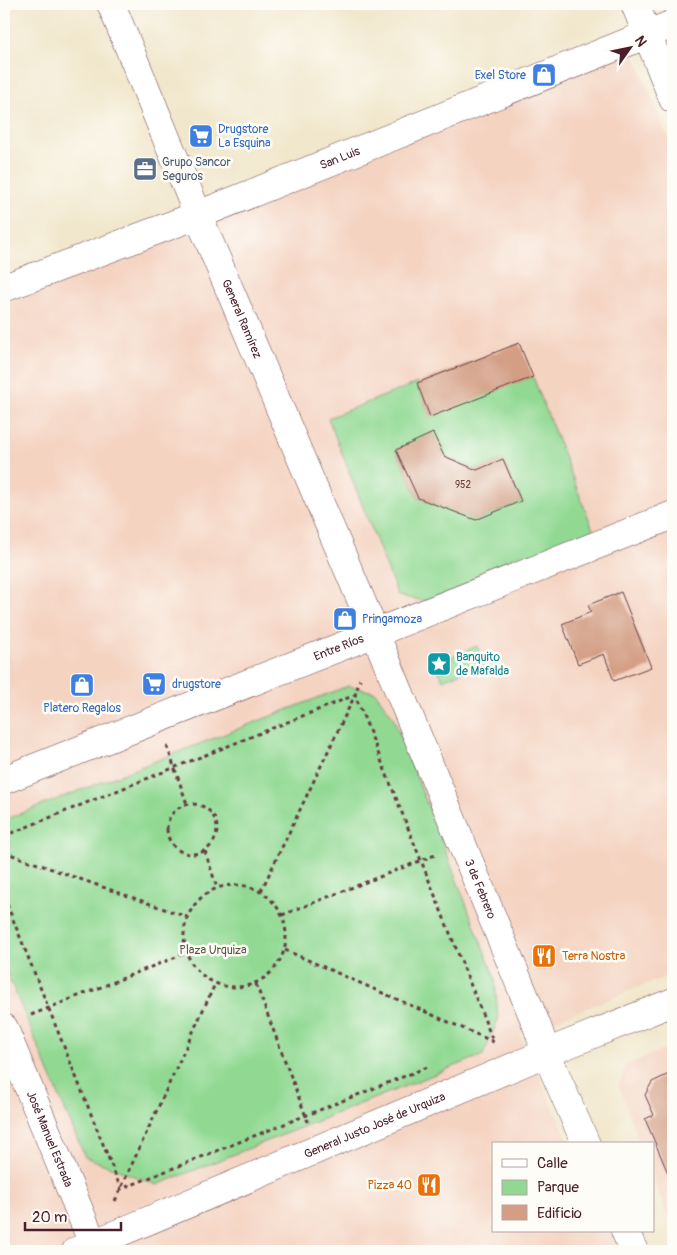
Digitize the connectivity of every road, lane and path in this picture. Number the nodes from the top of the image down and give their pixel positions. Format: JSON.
{"nodes":[{"id":1,"x":111,"y":4,"type":"edge"},
{"id":2,"x":635,"y":4,"type":"edge"},
{"id":3,"x":673,"y":24,"type":"edge"},
{"id":4,"x":647,"y":34,"type":"junction"},
{"id":5,"x":673,"y":100,"type":"edge"},
{"id":6,"x":198,"y":215,"type":"junction"},
{"id":7,"x":4,"y":288,"type":"edge"},
{"id":8,"x":673,"y":515,"type":"edge"},
{"id":9,"x":375,"y":633,"type":"junction"},
{"id":10,"x":360,"y":678,"type":"dead end"},
{"id":11,"x":355,"y":696,"type":"junction"},
{"id":12,"x":158,"y":720,"type":"junction"},
{"id":13,"x":175,"y":768,"type":"junction"},
{"id":14,"x":4,"y":780,"type":"edge"},
{"id":15,"x":187,"y":804,"type":"junction"},
{"id":16,"x":4,"y":836,"type":"edge"},
{"id":17,"x":462,"y":845,"type":"junction"},
{"id":18,"x":205,"y":851,"type":"junction"},
{"id":19,"x":4,"y":852,"type":"edge"},
{"id":20,"x":421,"y":860,"type":"junction"},
{"id":21,"x":217,"y":888,"type":"junction"},
{"id":22,"x":261,"y":891,"type":"junction"},
{"id":23,"x":4,"y":897,"type":"edge"},
{"id":24,"x":282,"y":915,"type":"junction"},
{"id":25,"x":187,"y":917,"type":"junction"},
{"id":26,"x":285,"y":950,"type":"junction"},
{"id":27,"x":186,"y":953,"type":"junction"},
{"id":28,"x":215,"y":984,"type":"junction"},
{"id":29,"x":256,"y":984,"type":"junction"},
{"id":30,"x":673,"y":1002,"type":"edge"},
{"id":31,"x":48,"y":1008,"type":"junction"},
{"id":32,"x":30,"y":1015,"type":"dead end"},
{"id":33,"x":4,"y":1028,"type":"edge"},
{"id":34,"x":493,"y":1041,"type":"junction"},
{"id":35,"x":502,"y":1043,"type":"dead end"},
{"id":36,"x":484,"y":1045,"type":"dead end"},
{"id":37,"x":546,"y":1053,"type":"junction"},
{"id":38,"x":430,"y":1066,"type":"dead end"},
{"id":39,"x":306,"y":1115,"type":"junction"},
{"id":40,"x":585,"y":1142,"type":"edge"},
{"id":41,"x":318,"y":1150,"type":"junction"},
{"id":42,"x":121,"y":1189,"type":"junction"},
{"id":43,"x":625,"y":1232,"type":"edge"},
{"id":44,"x":88,"y":1249,"type":"edge"},
{"id":45,"x":634,"y":1251,"type":"edge"}],
"edges":[{"from":1,"to":6,"type":"street","name":"General Ramírez"},
{"from":2,"to":4,"type":"street"},
{"from":3,"to":4,"type":"street","name":"San Luis"},
{"from":4,"to":5,"type":"street"},
{"from":4,"to":6,"type":"street","name":"San Luis"},
{"from":6,"to":7,"type":"street","name":"San Luis"},
{"from":6,"to":9,"type":"street","name":"General Ramírez"},
{"from":8,"to":9,"type":"street","name":"Entre Ríos"},
{"from":9,"to":12,"type":"street","name":"Entre Ríos"},
{"from":9,"to":17,"type":"street","name":"3 de Febrero"},
{"from":10,"to":11,"type":"path"},
{"from":11,"to":13,"type":"path"},
{"from":11,"to":20,"type":"path"},
{"from":11,"to":22,"type":"path"},
{"from":12,"to":13,"type":"path"},
{"from":12,"to":14,"type":"street","name":"Entre Ríos"},
{"from":13,"to":15,"type":"path"},
{"from":13,"to":16,"type":"path"},
{"from":15,"to":18,"type":"path"},
{"from":15,"to":18,"type":"path"},
{"from":17,"to":20,"type":"path"},
{"from":17,"to":37,"type":"street","name":"3 de Febrero"},
{"from":18,"to":21,"type":"path"},
{"from":19,"to":25,"type":"path"},
{"from":20,"to":24,"type":"path"},
{"from":20,"to":34,"type":"path"},
{"from":21,"to":22,"type":"path"},
{"from":21,"to":25,"type":"path"},
{"from":22,"to":24,"type":"path"},
{"from":23,"to":31,"type":"path"},
{"from":24,"to":26,"type":"path"},
{"from":25,"to":27,"type":"path"},
{"from":26,"to":29,"type":"path"},
{"from":26,"to":34,"type":"path"},
{"from":27,"to":28,"type":"path"},
{"from":27,"to":31,"type":"path"},
{"from":28,"to":29,"type":"path"},
{"from":28,"to":42,"type":"path"},
{"from":29,"to":39,"type":"path"},
{"from":30,"to":37,"type":"street","name":"General Justo José de Urquiza"},
{"from":31,"to":32,"type":"path"},
{"from":31,"to":42,"type":"path"},
{"from":33,"to":44,"type":"street","name":"José Manuel Estrada"},
{"from":34,"to":35,"type":"path"},
{"from":34,"to":36,"type":"path"},
{"from":37,"to":40,"type":"street","name":"3 de Febrero"},
{"from":37,"to":41,"type":"street","name":"General Justo José de Urquiza"},
{"from":38,"to":39,"type":"path"},
{"from":39,"to":41,"type":"path"},
{"from":39,"to":42,"type":"path"},
{"from":41,"to":44,"type":"street","name":"General Justo José de Urquiza"},
{"from":42,"to":44,"type":"path"},
{"from":43,"to":45,"type":"street"}]}
